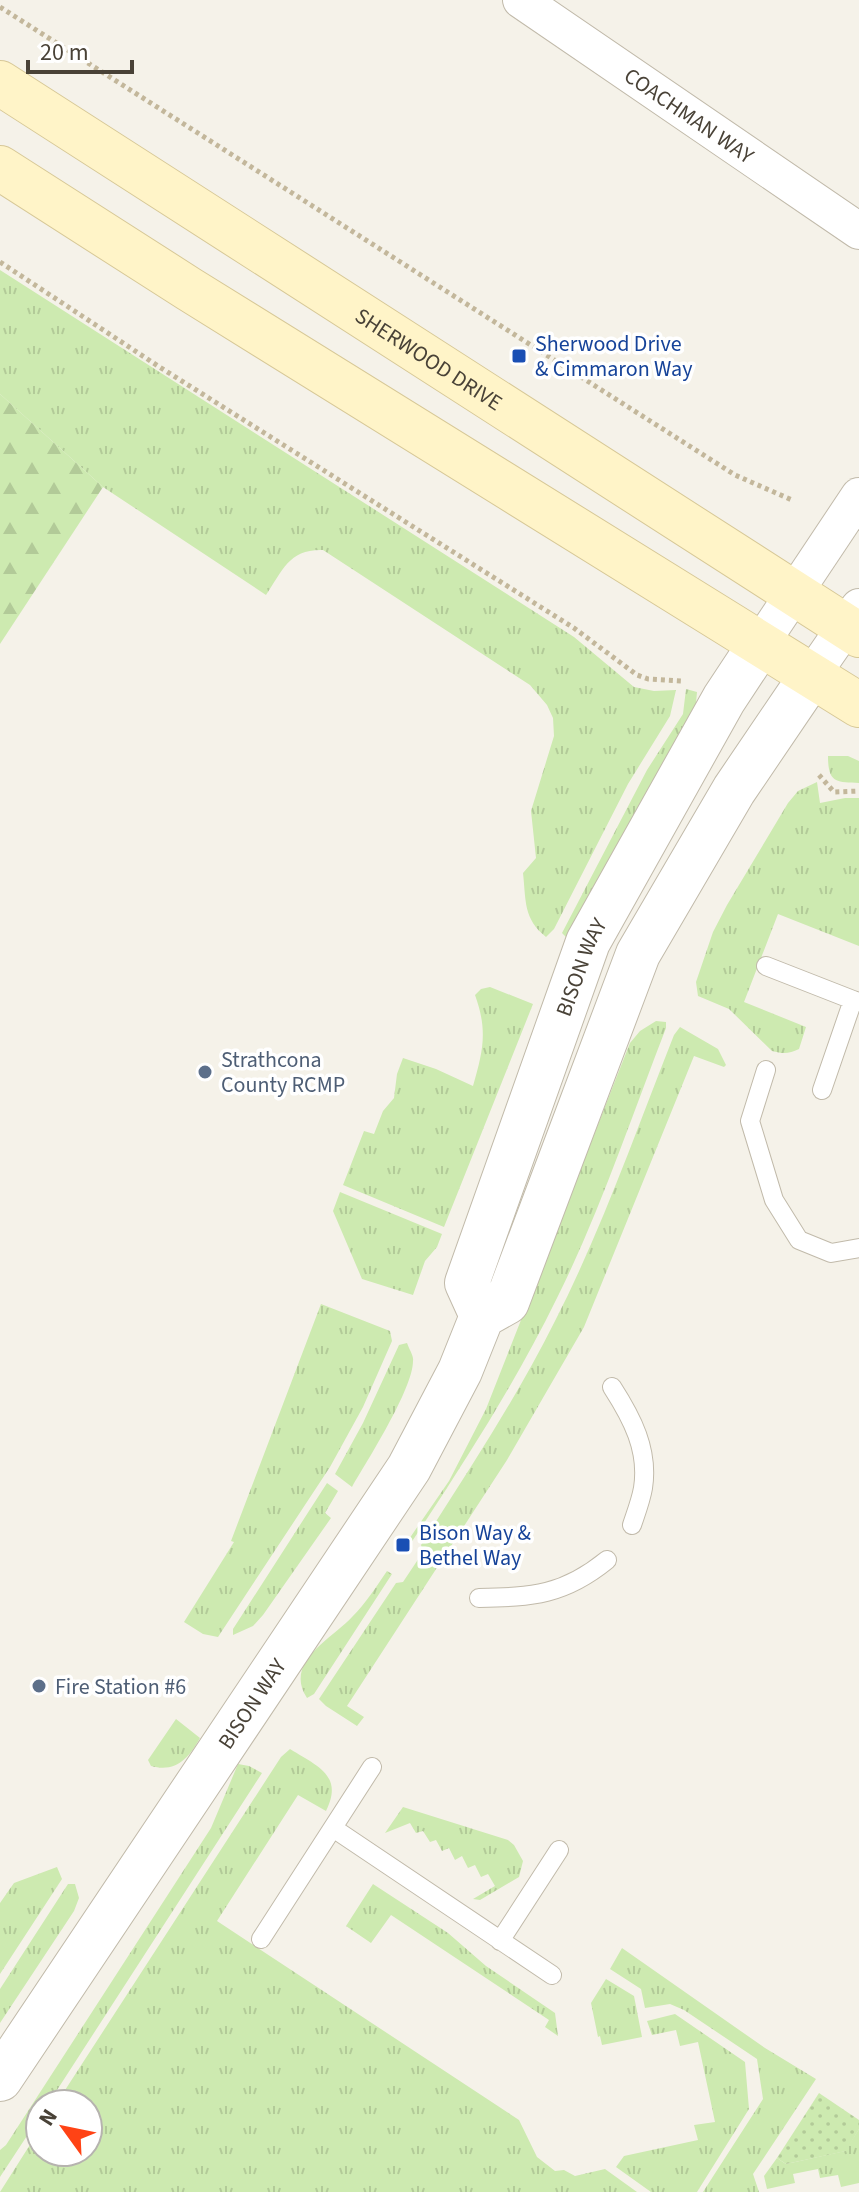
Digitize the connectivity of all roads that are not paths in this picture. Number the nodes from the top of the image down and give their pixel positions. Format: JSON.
{"nodes":[{"id":1,"x":521,"y":0,"type":"edge"},
{"id":2,"x":0,"y":83,"type":"edge"},
{"id":3,"x":0,"y":168,"type":"edge"},
{"id":4,"x":859,"y":231,"type":"edge"},
{"id":5,"x":859,"y":496,"type":"edge"},
{"id":6,"x":794,"y":593,"type":"junction"},
{"id":7,"x":855,"y":623,"type":"edge"},
{"id":8,"x":761,"y":643,"type":"junction"},
{"id":9,"x":812,"y":675,"type":"junction"},
{"id":10,"x":859,"y":705,"type":"edge"},
{"id":11,"x":766,"y":966,"type":"dead end"},
{"id":12,"x":856,"y":1001,"type":"edge"},
{"id":13,"x":766,"y":1070,"type":"dead end"},
{"id":14,"x":822,"y":1090,"type":"dead end"},
{"id":15,"x":859,"y":1248,"type":"edge"},
{"id":16,"x":482,"y":1316,"type":"junction"},
{"id":17,"x":612,"y":1387,"type":"dead end"},
{"id":18,"x":632,"y":1525,"type":"dead end"},
{"id":19,"x":607,"y":1560,"type":"dead end"},
{"id":20,"x":479,"y":1598,"type":"dead end"},
{"id":21,"x":372,"y":1767,"type":"dead end"},
{"id":22,"x":333,"y":1828,"type":"junction"},
{"id":23,"x":559,"y":1850,"type":"dead end"},
{"id":24,"x":261,"y":1939,"type":"dead end"},
{"id":25,"x":500,"y":1941,"type":"junction"},
{"id":26,"x":552,"y":1975,"type":"dead end"},
{"id":27,"x":0,"y":2079,"type":"edge"}],
"edges":[{"from":1,"to":4,"type":"street","name":"COACHMAN WAY"},
{"from":2,"to":6,"type":"main road","name":"SHERWOOD DRIVE"},
{"from":3,"to":8,"type":"main road"},
{"from":5,"to":6,"type":"street"},
{"from":6,"to":7,"type":"main road","name":"SHERWOOD DRIVE"},
{"from":6,"to":8,"type":"street"},
{"from":7,"to":9,"type":"street"},
{"from":8,"to":9,"type":"main road"},
{"from":8,"to":16,"type":"street","name":"BISON WAY"},
{"from":9,"to":10,"type":"main road"},
{"from":9,"to":16,"type":"street","name":"BISON WAY"},
{"from":11,"to":12,"type":"lane"},
{"from":12,"to":14,"type":"lane"},
{"from":13,"to":15,"type":"lane"},
{"from":16,"to":27,"type":"street","name":"BISON WAY"},
{"from":17,"to":18,"type":"lane"},
{"from":19,"to":20,"type":"lane"},
{"from":21,"to":22,"type":"lane"},
{"from":22,"to":24,"type":"lane"},
{"from":22,"to":25,"type":"lane"},
{"from":23,"to":25,"type":"lane"},
{"from":25,"to":26,"type":"lane"}]}
